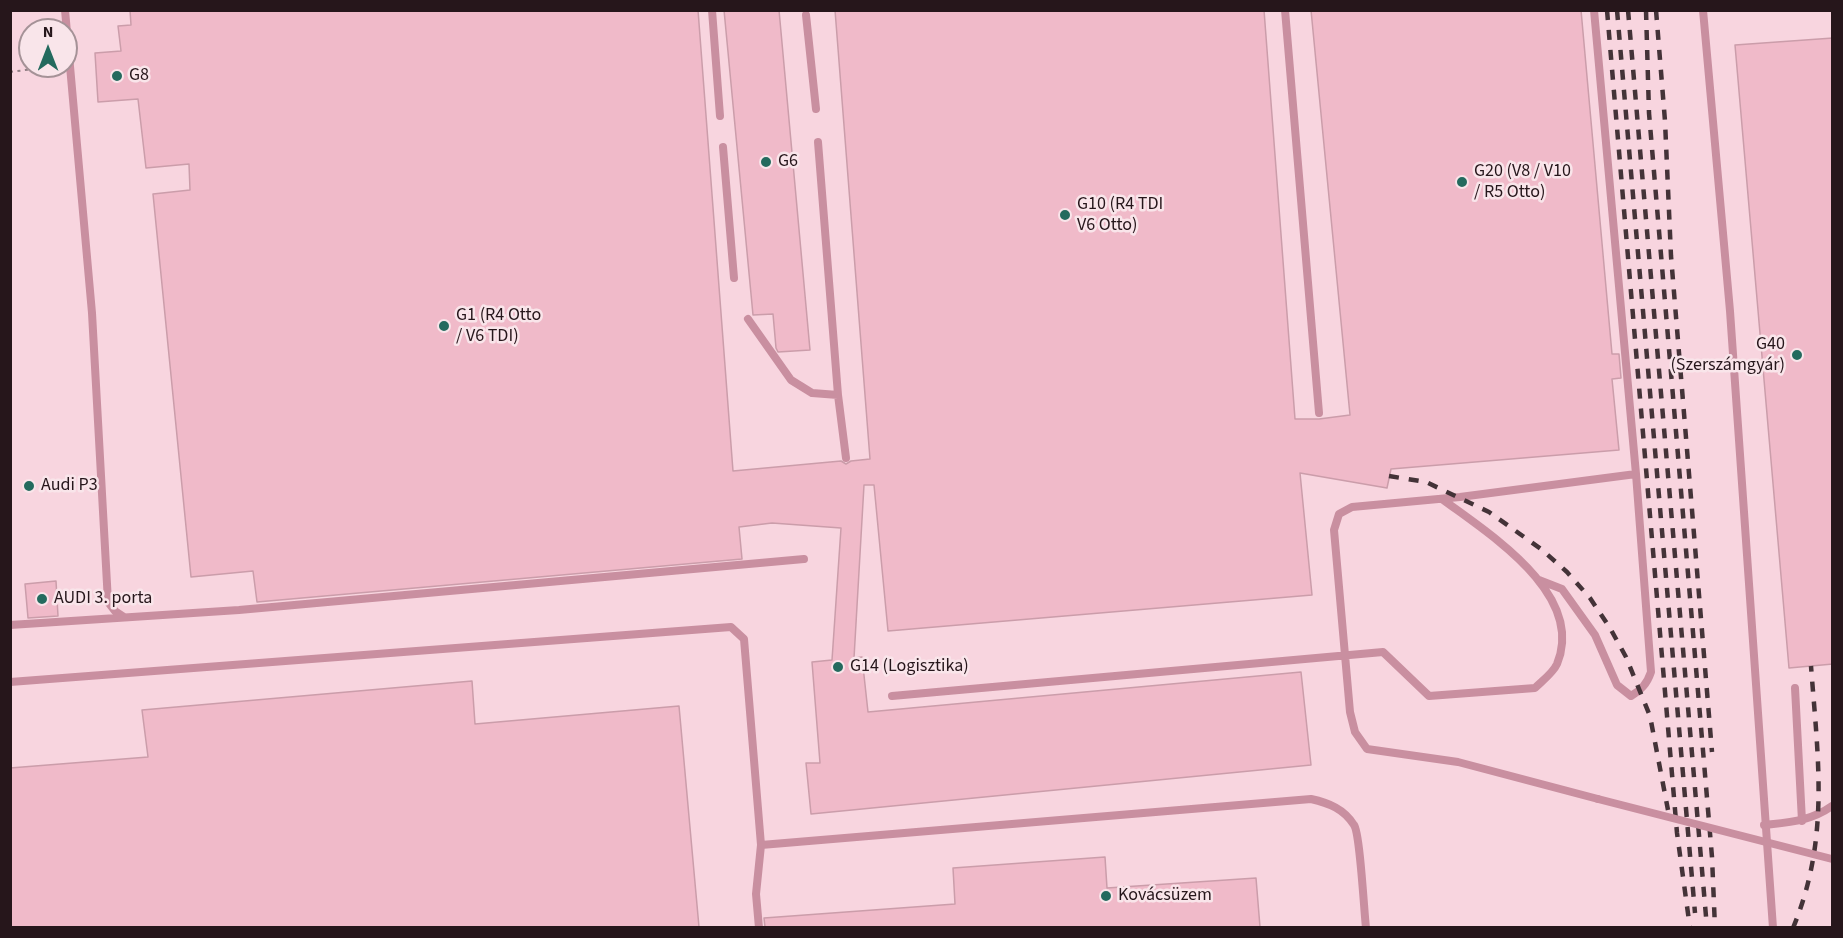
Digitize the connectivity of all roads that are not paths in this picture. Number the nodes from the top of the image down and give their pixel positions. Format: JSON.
{"nodes":[{"id":1,"x":65,"y":10,"type":"edge"},
{"id":2,"x":712,"y":10,"type":"edge"},
{"id":3,"x":1285,"y":10,"type":"edge"},
{"id":4,"x":1594,"y":10,"type":"edge"},
{"id":5,"x":1703,"y":10,"type":"edge"},
{"id":6,"x":806,"y":15,"type":"dead end"},
{"id":7,"x":816,"y":109,"type":"dead end"},
{"id":8,"x":720,"y":116,"type":"dead end"},
{"id":9,"x":818,"y":142,"type":"dead end"},
{"id":10,"x":723,"y":147,"type":"dead end"},
{"id":11,"x":734,"y":278,"type":"dead end"},
{"id":12,"x":748,"y":319,"type":"dead end"},
{"id":13,"x":838,"y":395,"type":"junction"},
{"id":14,"x":1319,"y":413,"type":"dead end"},
{"id":15,"x":846,"y":458,"type":"dead end"},
{"id":16,"x":1636,"y":474,"type":"junction"},
{"id":17,"x":1442,"y":498,"type":"junction"},
{"id":18,"x":804,"y":559,"type":"dead end"},
{"id":19,"x":1538,"y":579,"type":"junction"},
{"id":20,"x":124,"y":617,"type":"junction"},
{"id":21,"x":10,"y":625,"type":"edge"},
{"id":22,"x":1345,"y":655,"type":"junction"},
{"id":23,"x":10,"y":682,"type":"edge"},
{"id":24,"x":1795,"y":688,"type":"dead end"},
{"id":25,"x":892,"y":696,"type":"dead end"},
{"id":26,"x":1833,"y":806,"type":"edge"},
{"id":27,"x":1802,"y":821,"type":"junction"},
{"id":28,"x":1764,"y":825,"type":"junction"},
{"id":29,"x":761,"y":845,"type":"junction"},
{"id":30,"x":1833,"y":859,"type":"edge"},
{"id":31,"x":759,"y":927,"type":"edge"},
{"id":32,"x":1366,"y":927,"type":"edge"},
{"id":33,"x":1773,"y":927,"type":"edge"}],
"edges":[{"from":1,"to":20,"type":"lane"},
{"from":2,"to":8,"type":"lane"},
{"from":3,"to":14,"type":"lane"},
{"from":4,"to":16,"type":"lane"},
{"from":5,"to":28,"type":"lane"},
{"from":6,"to":7,"type":"lane"},
{"from":9,"to":13,"type":"lane"},
{"from":10,"to":11,"type":"lane"},
{"from":12,"to":13,"type":"lane"},
{"from":13,"to":15,"type":"lane"},
{"from":16,"to":17,"type":"lane"},
{"from":16,"to":19,"type":"lane"},
{"from":17,"to":19,"type":"lane"},
{"from":17,"to":22,"type":"lane"},
{"from":18,"to":20,"type":"lane"},
{"from":19,"to":22,"type":"lane"},
{"from":20,"to":21,"type":"lane"},
{"from":22,"to":25,"type":"lane"},
{"from":22,"to":30,"type":"lane","bridge":true},
{"from":23,"to":29,"type":"lane"},
{"from":24,"to":27,"type":"lane"},
{"from":26,"to":27,"type":"lane"},
{"from":27,"to":28,"type":"lane"},
{"from":28,"to":33,"type":"lane"},
{"from":29,"to":31,"type":"lane"},
{"from":29,"to":32,"type":"lane"}]}
